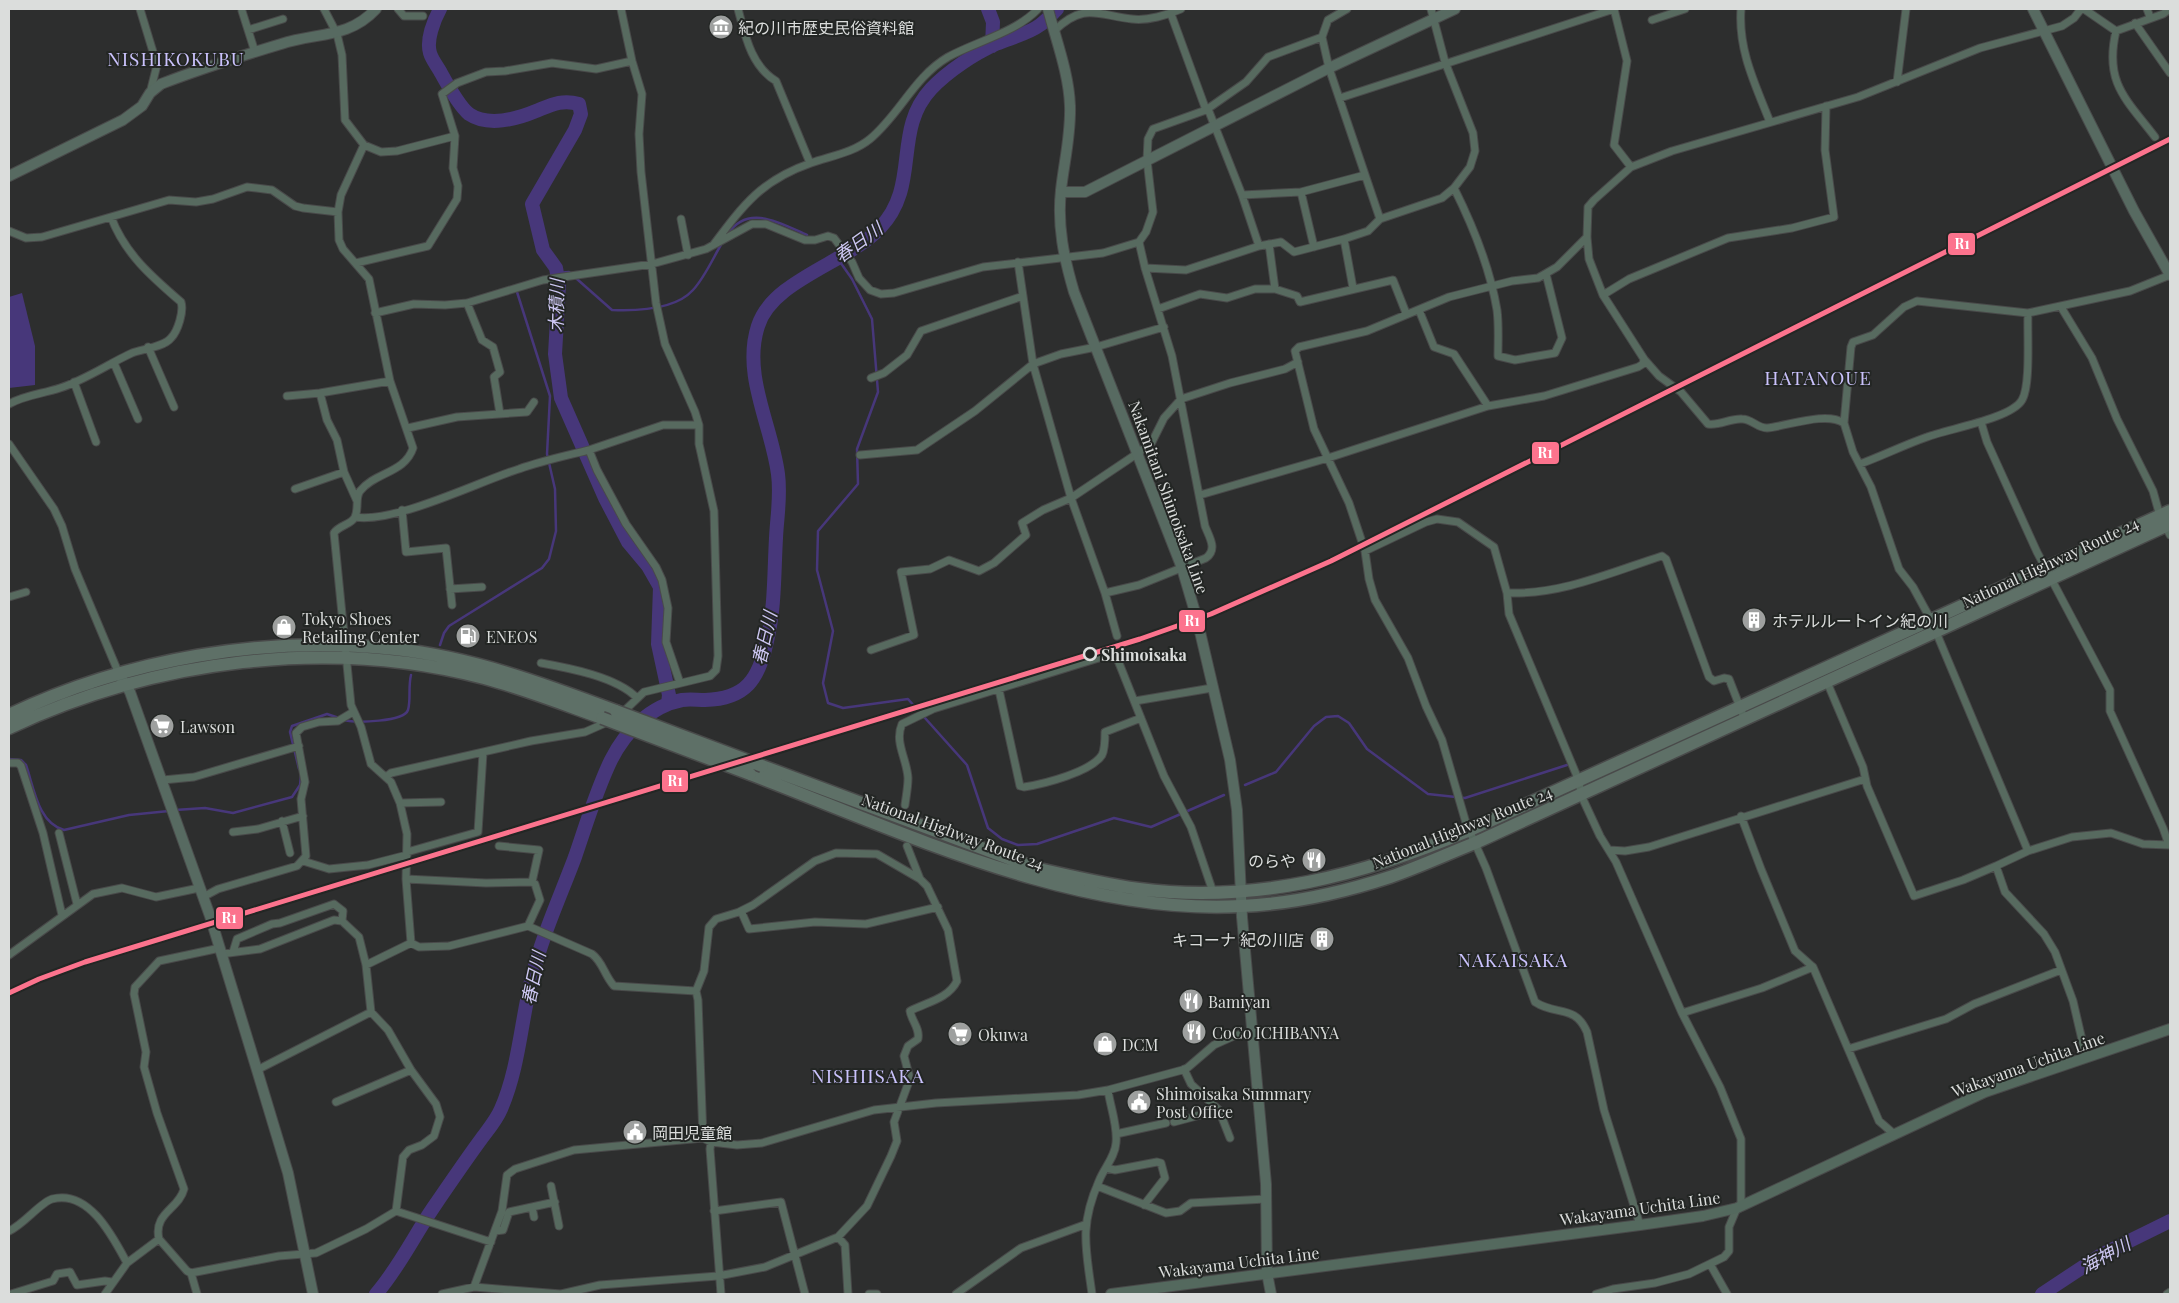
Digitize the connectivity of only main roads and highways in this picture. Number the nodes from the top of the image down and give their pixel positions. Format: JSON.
{"nodes":[{"id":1,"x":2167,"y":523,"type":"edge"},
{"id":2,"x":2048,"y":574,"type":"junction"},
{"id":3,"x":347,"y":653,"type":"junction"},
{"id":4,"x":123,"y":679,"type":"junction"},
{"id":5,"x":9,"y":714,"type":"edge"},
{"id":6,"x":9,"y":728,"type":"edge"},
{"id":7,"x":2170,"y":1029,"type":"edge"},
{"id":8,"x":1111,"y":1294,"type":"edge"}],
"edges":[{"from":1,"to":2,"type":"highway","name":"National Highway Route 24"},
{"from":2,"to":3,"type":"highway","name":"National Highway Route 24","bridge":true},
{"from":2,"to":3,"type":"highway","name":"National Highway Route 24","bridge":true},
{"from":3,"to":4,"type":"highway","name":"National Highway Route 24"},
{"from":4,"to":5,"type":"highway","name":"National Highway Route 24"},
{"from":4,"to":6,"type":"highway","name":"National Highway Route 24"},
{"from":7,"to":8,"type":"main road","name":"Wakayama Uchita Line"}]}
